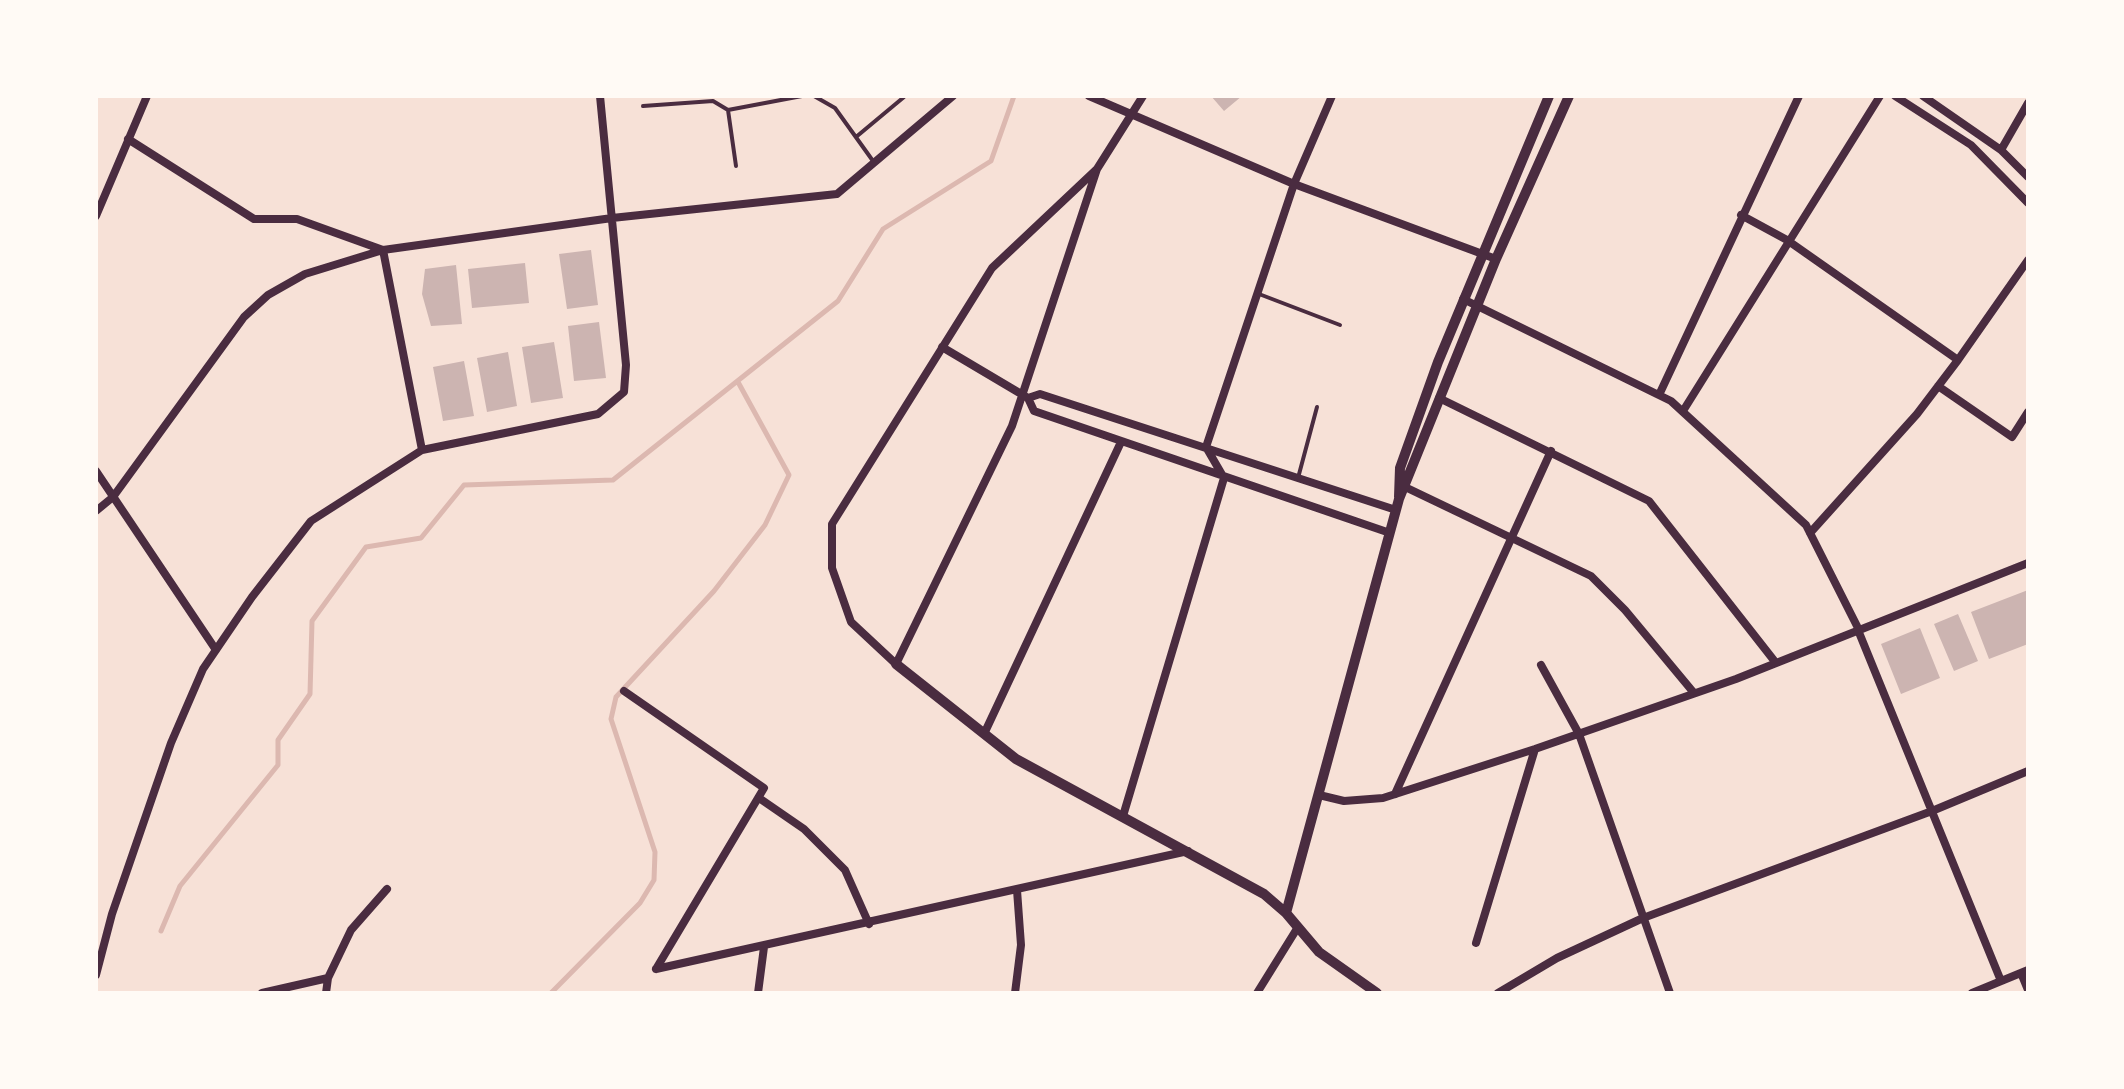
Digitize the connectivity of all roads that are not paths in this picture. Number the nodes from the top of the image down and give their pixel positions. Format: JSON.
{"nodes":[{"id":1,"x":147,"y":96,"type":"edge"},
{"id":2,"x":600,"y":96,"type":"edge"},
{"id":3,"x":802,"y":96,"type":"edge"},
{"id":4,"x":814,"y":96,"type":"edge"},
{"id":5,"x":937,"y":96,"type":"edge"},
{"id":6,"x":953,"y":96,"type":"edge"},
{"id":7,"x":1089,"y":96,"type":"edge"},
{"id":8,"x":1143,"y":96,"type":"edge"},
{"id":9,"x":1332,"y":96,"type":"edge"},
{"id":10,"x":1549,"y":96,"type":"edge"},
{"id":11,"x":1569,"y":96,"type":"edge"},
{"id":12,"x":1799,"y":96,"type":"edge"},
{"id":13,"x":1880,"y":96,"type":"edge"},
{"id":14,"x":1895,"y":96,"type":"edge"},
{"id":15,"x":1923,"y":96,"type":"edge"},
{"id":16,"x":904,"y":97,"type":"edge"},
{"id":17,"x":713,"y":99,"type":"edge"},
{"id":18,"x":2028,"y":103,"type":"edge"},
{"id":19,"x":943,"y":105,"type":"junction"},
{"id":20,"x":643,"y":106,"type":"dead end"},
{"id":21,"x":728,"y":110,"type":"junction"},
{"id":22,"x":1131,"y":117,"type":"junction"},
{"id":23,"x":856,"y":137,"type":"junction"},
{"id":24,"x":128,"y":139,"type":"junction"},
{"id":25,"x":2001,"y":150,"type":"junction"},
{"id":26,"x":874,"y":163,"type":"junction"},
{"id":27,"x":736,"y":166,"type":"dead end"},
{"id":28,"x":1097,"y":169,"type":"junction"},
{"id":29,"x":2028,"y":176,"type":"edge"},
{"id":30,"x":1294,"y":184,"type":"junction"},
{"id":31,"x":2028,"y":203,"type":"edge"},
{"id":32,"x":1741,"y":215,"type":"junction"},
{"id":33,"x":96,"y":216,"type":"edge"},
{"id":34,"x":612,"y":218,"type":"junction"},
{"id":35,"x":1787,"y":240,"type":"junction"},
{"id":36,"x":383,"y":250,"type":"junction"},
{"id":37,"x":1481,"y":253,"type":"junction"},
{"id":38,"x":1496,"y":259,"type":"junction"},
{"id":39,"x":2028,"y":260,"type":"edge"},
{"id":40,"x":1257,"y":294,"type":"junction"},
{"id":41,"x":1463,"y":299,"type":"junction"},
{"id":42,"x":1478,"y":306,"type":"junction"},
{"id":43,"x":1340,"y":325,"type":"dead end"},
{"id":44,"x":942,"y":347,"type":"junction"},
{"id":45,"x":1958,"y":360,"type":"junction"},
{"id":46,"x":1938,"y":386,"type":"junction"},
{"id":47,"x":1659,"y":395,"type":"junction"},
{"id":48,"x":1024,"y":396,"type":"junction"},
{"id":49,"x":1439,"y":398,"type":"junction"},
{"id":50,"x":1317,"y":407,"type":"dead end"},
{"id":51,"x":1683,"y":411,"type":"junction"},
{"id":52,"x":2028,"y":412,"type":"edge"},
{"id":53,"x":1121,"y":442,"type":"junction"},
{"id":54,"x":1206,"y":447,"type":"junction"},
{"id":55,"x":422,"y":450,"type":"junction"},
{"id":56,"x":1551,"y":451,"type":"junction"},
{"id":57,"x":96,"y":471,"type":"edge"},
{"id":58,"x":1224,"y":478,"type":"junction"},
{"id":59,"x":1298,"y":478,"type":"junction"},
{"id":60,"x":1405,"y":487,"type":"junction"},
{"id":61,"x":113,"y":497,"type":"junction"},
{"id":62,"x":1398,"y":504,"type":"junction"},
{"id":63,"x":96,"y":511,"type":"edge"},
{"id":64,"x":1390,"y":533,"type":"junction"},
{"id":65,"x":1810,"y":533,"type":"junction"},
{"id":66,"x":1511,"y":536,"type":"junction"},
{"id":67,"x":2028,"y":563,"type":"edge"},
{"id":68,"x":1858,"y":630,"type":"junction"},
{"id":69,"x":216,"y":650,"type":"junction"},
{"id":70,"x":1776,"y":663,"type":"junction"},
{"id":71,"x":896,"y":664,"type":"junction"},
{"id":72,"x":1541,"y":665,"type":"dead end"},
{"id":73,"x":624,"y":691,"type":"dead end"},
{"id":74,"x":1694,"y":693,"type":"junction"},
{"id":75,"x":984,"y":734,"type":"junction"},
{"id":76,"x":1579,"y":734,"type":"junction"},
{"id":77,"x":1535,"y":749,"type":"junction"},
{"id":78,"x":2028,"y":771,"type":"edge"},
{"id":79,"x":1395,"y":794,"type":"junction"},
{"id":80,"x":1319,"y":795,"type":"junction"},
{"id":81,"x":759,"y":798,"type":"junction"},
{"id":82,"x":1932,"y":811,"type":"junction"},
{"id":83,"x":1123,"y":816,"type":"junction"},
{"id":84,"x":1189,"y":851,"type":"junction"},
{"id":85,"x":387,"y":889,"type":"dead end"},
{"id":86,"x":1017,"y":890,"type":"junction"},
{"id":87,"x":1286,"y":913,"type":"junction"},
{"id":88,"x":1643,"y":918,"type":"junction"},
{"id":89,"x":869,"y":924,"type":"junction"},
{"id":90,"x":1298,"y":927,"type":"junction"},
{"id":91,"x":1476,"y":943,"type":"dead end"},
{"id":92,"x":764,"y":947,"type":"junction"},
{"id":93,"x":2024,"y":972,"type":"edge"},
{"id":94,"x":96,"y":975,"type":"edge"},
{"id":95,"x":328,"y":978,"type":"junction"},
{"id":96,"x":2001,"y":981,"type":"junction"},
{"id":97,"x":2028,"y":990,"type":"edge"},
{"id":98,"x":262,"y":993,"type":"edge"},
{"id":99,"x":326,"y":993,"type":"edge"},
{"id":100,"x":758,"y":993,"type":"edge"},
{"id":101,"x":1015,"y":993,"type":"edge"},
{"id":102,"x":1257,"y":993,"type":"edge"},
{"id":103,"x":1377,"y":993,"type":"edge"},
{"id":104,"x":1498,"y":993,"type":"edge"},
{"id":105,"x":1670,"y":993,"type":"edge"},
{"id":106,"x":1972,"y":993,"type":"edge"}],
"edges":[{"from":1,"to":24,"type":"street"},
{"from":2,"to":34,"type":"street"},
{"from":3,"to":21,"type":"lane"},
{"from":4,"to":23,"type":"lane"},
{"from":5,"to":19,"type":"street"},
{"from":6,"to":19,"type":"street"},
{"from":7,"to":22,"type":"street"},
{"from":8,"to":22,"type":"street"},
{"from":9,"to":30,"type":"street"},
{"from":10,"to":37,"type":"street"},
{"from":11,"to":38,"type":"street"},
{"from":12,"to":32,"type":"street"},
{"from":13,"to":35,"type":"street"},
{"from":14,"to":31,"type":"street"},
{"from":15,"to":25,"type":"street"},
{"from":16,"to":23,"type":"lane"},
{"from":17,"to":20,"type":"lane"},
{"from":17,"to":21,"type":"lane"},
{"from":18,"to":25,"type":"street"},
{"from":19,"to":26,"type":"street"},
{"from":21,"to":27,"type":"lane"},
{"from":22,"to":28,"type":"street"},
{"from":22,"to":30,"type":"street"},
{"from":23,"to":26,"type":"lane"},
{"from":24,"to":33,"type":"street"},
{"from":24,"to":36,"type":"street"},
{"from":25,"to":29,"type":"street"},
{"from":26,"to":34,"type":"street"},
{"from":28,"to":44,"type":"street"},
{"from":28,"to":48,"type":"street"},
{"from":30,"to":37,"type":"street"},
{"from":30,"to":40,"type":"street"},
{"from":32,"to":35,"type":"street"},
{"from":32,"to":47,"type":"street"},
{"from":34,"to":36,"type":"street"},
{"from":34,"to":55,"type":"street"},
{"from":35,"to":45,"type":"street"},
{"from":35,"to":51,"type":"street"},
{"from":36,"to":55,"type":"street"},
{"from":36,"to":61,"type":"street"},
{"from":37,"to":38,"type":"street"},
{"from":37,"to":41,"type":"street"},
{"from":38,"to":42,"type":"street"},
{"from":39,"to":45,"type":"street"},
{"from":40,"to":43,"type":"lane"},
{"from":40,"to":54,"type":"street"},
{"from":41,"to":42,"type":"street"},
{"from":41,"to":62,"type":"street"},
{"from":42,"to":47,"type":"street"},
{"from":42,"to":49,"type":"street"},
{"from":44,"to":48,"type":"street"},
{"from":44,"to":71,"type":"street"},
{"from":45,"to":46,"type":"street"},
{"from":46,"to":52,"type":"street"},
{"from":46,"to":65,"type":"street"},
{"from":47,"to":51,"type":"street"},
{"from":48,"to":53,"type":"street"},
{"from":48,"to":54,"type":"street"},
{"from":48,"to":71,"type":"street"},
{"from":49,"to":56,"type":"street"},
{"from":49,"to":60,"type":"street"},
{"from":50,"to":59,"type":"lane"},
{"from":51,"to":65,"type":"street"},
{"from":53,"to":58,"type":"street"},
{"from":53,"to":75,"type":"street"},
{"from":54,"to":58,"type":"street"},
{"from":54,"to":59,"type":"street"},
{"from":55,"to":69,"type":"street"},
{"from":56,"to":66,"type":"street"},
{"from":56,"to":70,"type":"street"},
{"from":57,"to":61,"type":"street"},
{"from":58,"to":64,"type":"street"},
{"from":58,"to":83,"type":"street"},
{"from":59,"to":62,"type":"street"},
{"from":60,"to":62,"type":"street"},
{"from":60,"to":66,"type":"street"},
{"from":61,"to":63,"type":"street"},
{"from":61,"to":69,"type":"street"},
{"from":62,"to":64,"type":"street"},
{"from":64,"to":80,"type":"street"},
{"from":65,"to":68,"type":"street"},
{"from":66,"to":74,"type":"street"},
{"from":66,"to":79,"type":"street"},
{"from":67,"to":68,"type":"street"},
{"from":68,"to":70,"type":"street"},
{"from":68,"to":82,"type":"street"},
{"from":69,"to":94,"type":"street"},
{"from":70,"to":74,"type":"street"},
{"from":71,"to":75,"type":"street"},
{"from":72,"to":76,"type":"street"},
{"from":73,"to":81,"type":"street"},
{"from":74,"to":76,"type":"street"},
{"from":75,"to":83,"type":"street"},
{"from":76,"to":77,"type":"street"},
{"from":76,"to":88,"type":"street"},
{"from":77,"to":79,"type":"street"},
{"from":77,"to":91,"type":"street"},
{"from":78,"to":82,"type":"street"},
{"from":79,"to":80,"type":"street"},
{"from":80,"to":87,"type":"street"},
{"from":81,"to":89,"type":"street"},
{"from":81,"to":92,"type":"street"},
{"from":82,"to":88,"type":"street"},
{"from":82,"to":96,"type":"street"},
{"from":83,"to":84,"type":"street"},
{"from":84,"to":86,"type":"street"},
{"from":84,"to":87,"type":"street"},
{"from":85,"to":95,"type":"street"},
{"from":86,"to":89,"type":"street"},
{"from":86,"to":101,"type":"street"},
{"from":87,"to":90,"type":"street"},
{"from":88,"to":104,"type":"street"},
{"from":88,"to":105,"type":"street"},
{"from":89,"to":92,"type":"street"},
{"from":90,"to":102,"type":"street"},
{"from":90,"to":103,"type":"street"},
{"from":92,"to":100,"type":"street"},
{"from":93,"to":96,"type":"street"},
{"from":93,"to":97,"type":"street"},
{"from":95,"to":98,"type":"street"},
{"from":95,"to":99,"type":"street"},
{"from":96,"to":106,"type":"street"}]}
